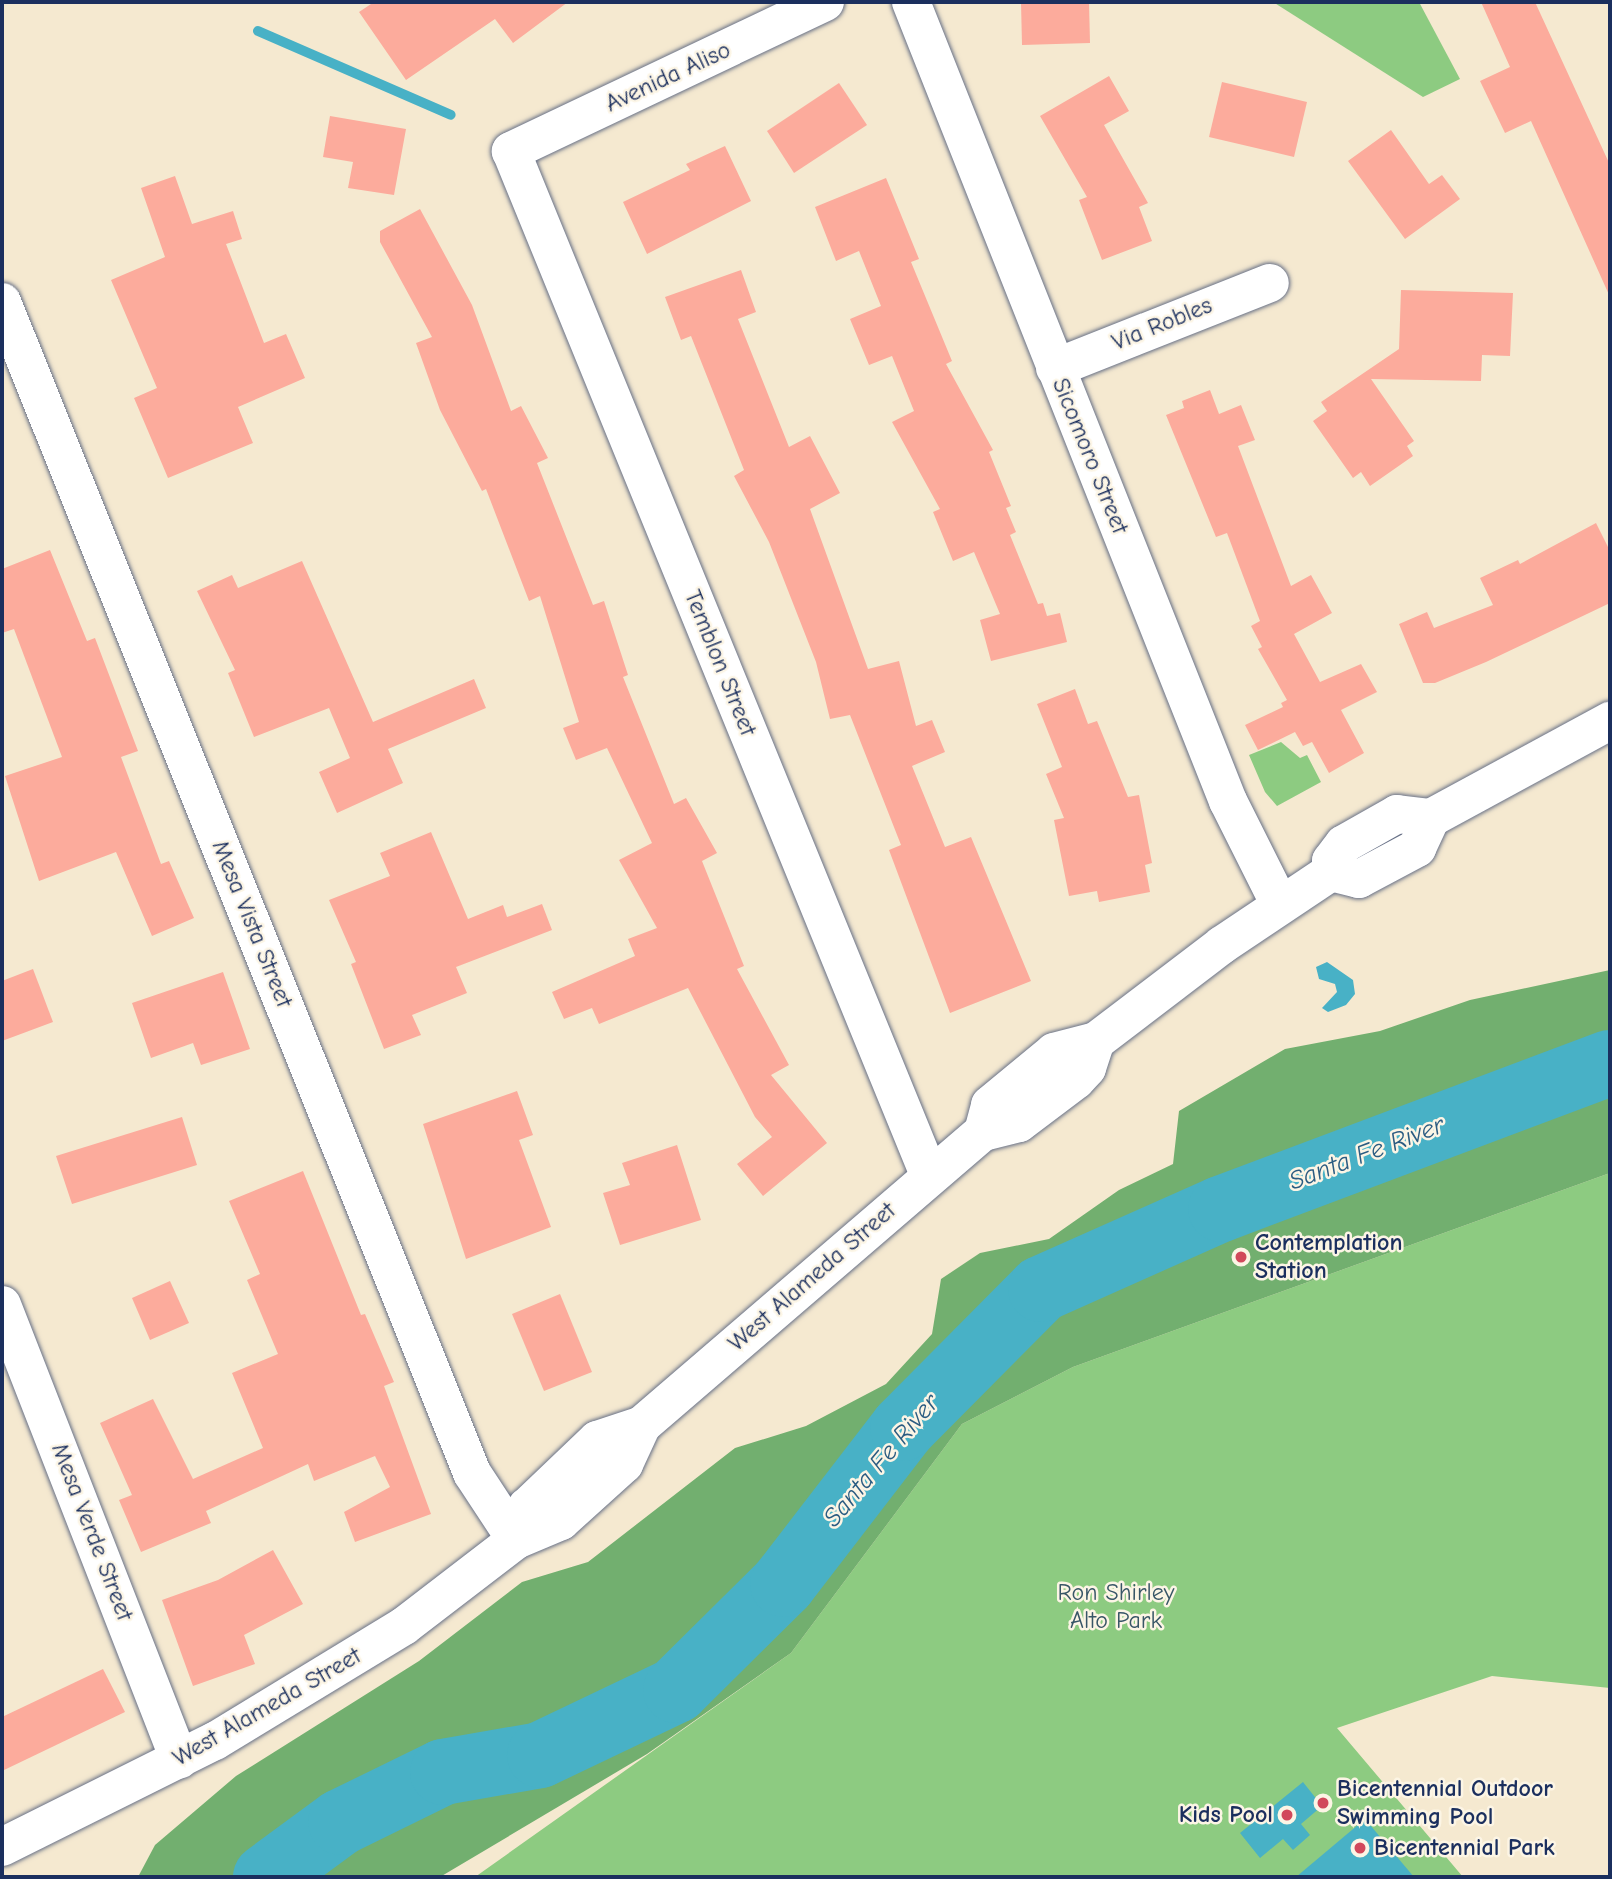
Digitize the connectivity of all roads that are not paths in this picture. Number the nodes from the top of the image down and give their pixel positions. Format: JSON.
{"nodes":[{"id":1,"x":825,"y":2,"type":"edge"},
{"id":2,"x":911,"y":2,"type":"edge"},
{"id":3,"x":511,"y":151,"type":"joint"},
{"id":4,"x":1270,"y":283,"type":"dead end"},
{"id":5,"x":2,"y":302,"type":"edge"},
{"id":6,"x":1055,"y":368,"type":"junction"},
{"id":7,"x":1610,"y":721,"type":"edge"},
{"id":8,"x":1280,"y":905,"type":"junction"},
{"id":9,"x":929,"y":1175,"type":"junction"},
{"id":10,"x":2,"y":1305,"type":"edge"},
{"id":11,"x":516,"y":1539,"type":"junction"},
{"id":12,"x":179,"y":1760,"type":"junction"},
{"id":13,"x":2,"y":1847,"type":"edge"}],
"edges":[{"from":1,"to":3,"type":"street","name":"Avenida Aliso"},
{"from":2,"to":6,"type":"street","name":"Sicomoro Street"},
{"from":3,"to":9,"type":"street","name":"Temblon Street"},
{"from":4,"to":6,"type":"street","name":"Via Robles"},
{"from":5,"to":11,"type":"street","name":"Mesa Vista Street"},
{"from":6,"to":8,"type":"street","name":"Sicomoro Street"},
{"from":7,"to":8,"type":"street","name":"West Alameda Street"},
{"from":8,"to":9,"type":"street","name":"West Alameda Street"},
{"from":9,"to":11,"type":"street","name":"West Alameda Street"},
{"from":10,"to":12,"type":"street","name":"Mesa Verde Street"},
{"from":11,"to":12,"type":"street","name":"West Alameda Street"},
{"from":12,"to":13,"type":"street","name":"West Alameda Street"}]}
